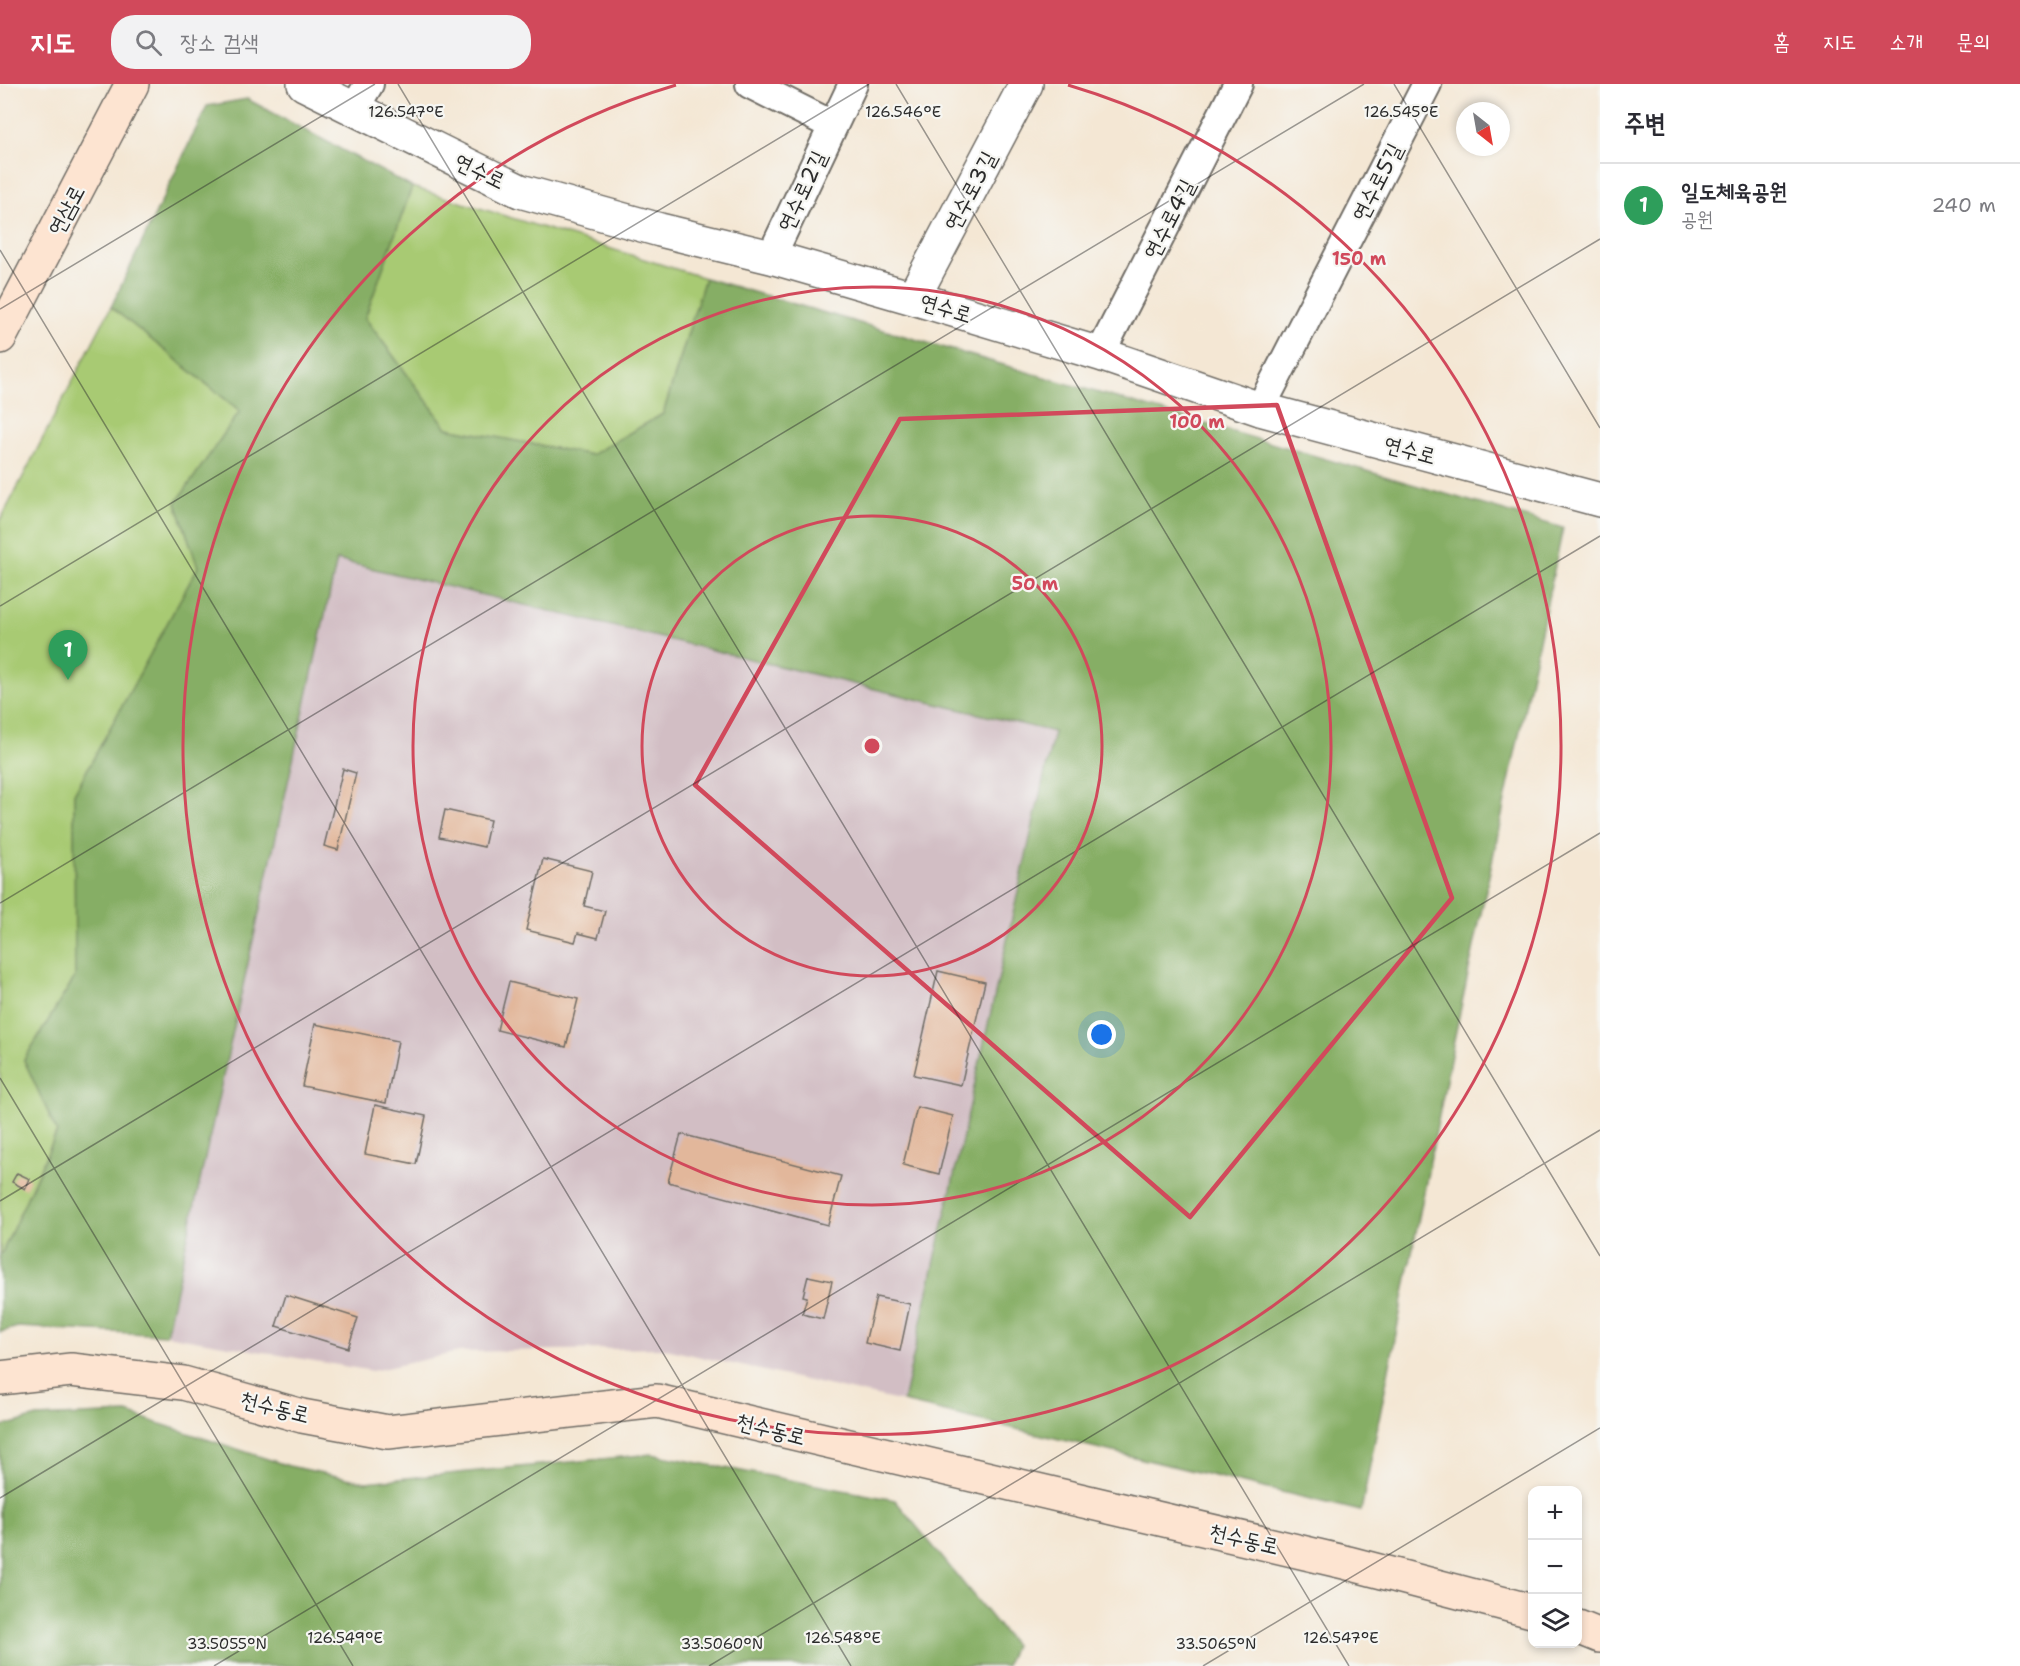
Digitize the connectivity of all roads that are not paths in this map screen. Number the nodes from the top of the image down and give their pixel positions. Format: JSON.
{"nodes":[{"id":1,"x":132,"y":84,"type":"edge"},
{"id":2,"x":304,"y":84,"type":"edge"},
{"id":3,"x":750,"y":84,"type":"edge"},
{"id":4,"x":853,"y":84,"type":"edge"},
{"id":5,"x":1026,"y":84,"type":"edge"},
{"id":6,"x":1238,"y":84,"type":"edge"},
{"id":7,"x":1427,"y":84,"type":"edge"},
{"id":8,"x":361,"y":96,"type":"edge"},
{"id":9,"x":832,"y":125,"type":"junction"},
{"id":10,"x":771,"y":257,"type":"junction"},
{"id":11,"x":913,"y":298,"type":"junction"},
{"id":12,"x":0,"y":337,"type":"edge"},
{"id":13,"x":1100,"y":354,"type":"junction"},
{"id":14,"x":1260,"y":409,"type":"junction"},
{"id":15,"x":1600,"y":500,"type":"edge"},
{"id":16,"x":0,"y":1378,"type":"edge"},
{"id":17,"x":1528,"y":1610,"type":"edge"},
{"id":18,"x":1582,"y":1629,"type":"edge"},
{"id":19,"x":1600,"y":1636,"type":"edge"}],
"edges":[{"from":1,"to":12,"type":"main road","name":"연삼로"},
{"from":2,"to":8,"type":"street","name":"연수로"},
{"from":3,"to":9,"type":"street","name":"연수로2길"},
{"from":4,"to":9,"type":"street","name":"연수로2길"},
{"from":5,"to":11,"type":"street","name":"연수로3길"},
{"from":6,"to":13,"type":"street","name":"연수로4길"},
{"from":7,"to":14,"type":"street","name":"연수로5길"},
{"from":8,"to":10,"type":"street","name":"연수로"},
{"from":9,"to":10,"type":"street","name":"연수로2길"},
{"from":10,"to":11,"type":"street","name":"연수로"},
{"from":11,"to":13,"type":"street","name":"연수로"},
{"from":13,"to":14,"type":"street","name":"연수로"},
{"from":14,"to":15,"type":"street","name":"연수로"},
{"from":16,"to":17,"type":"main road","name":"천수동로"},
{"from":18,"to":19,"type":"main road"}]}
